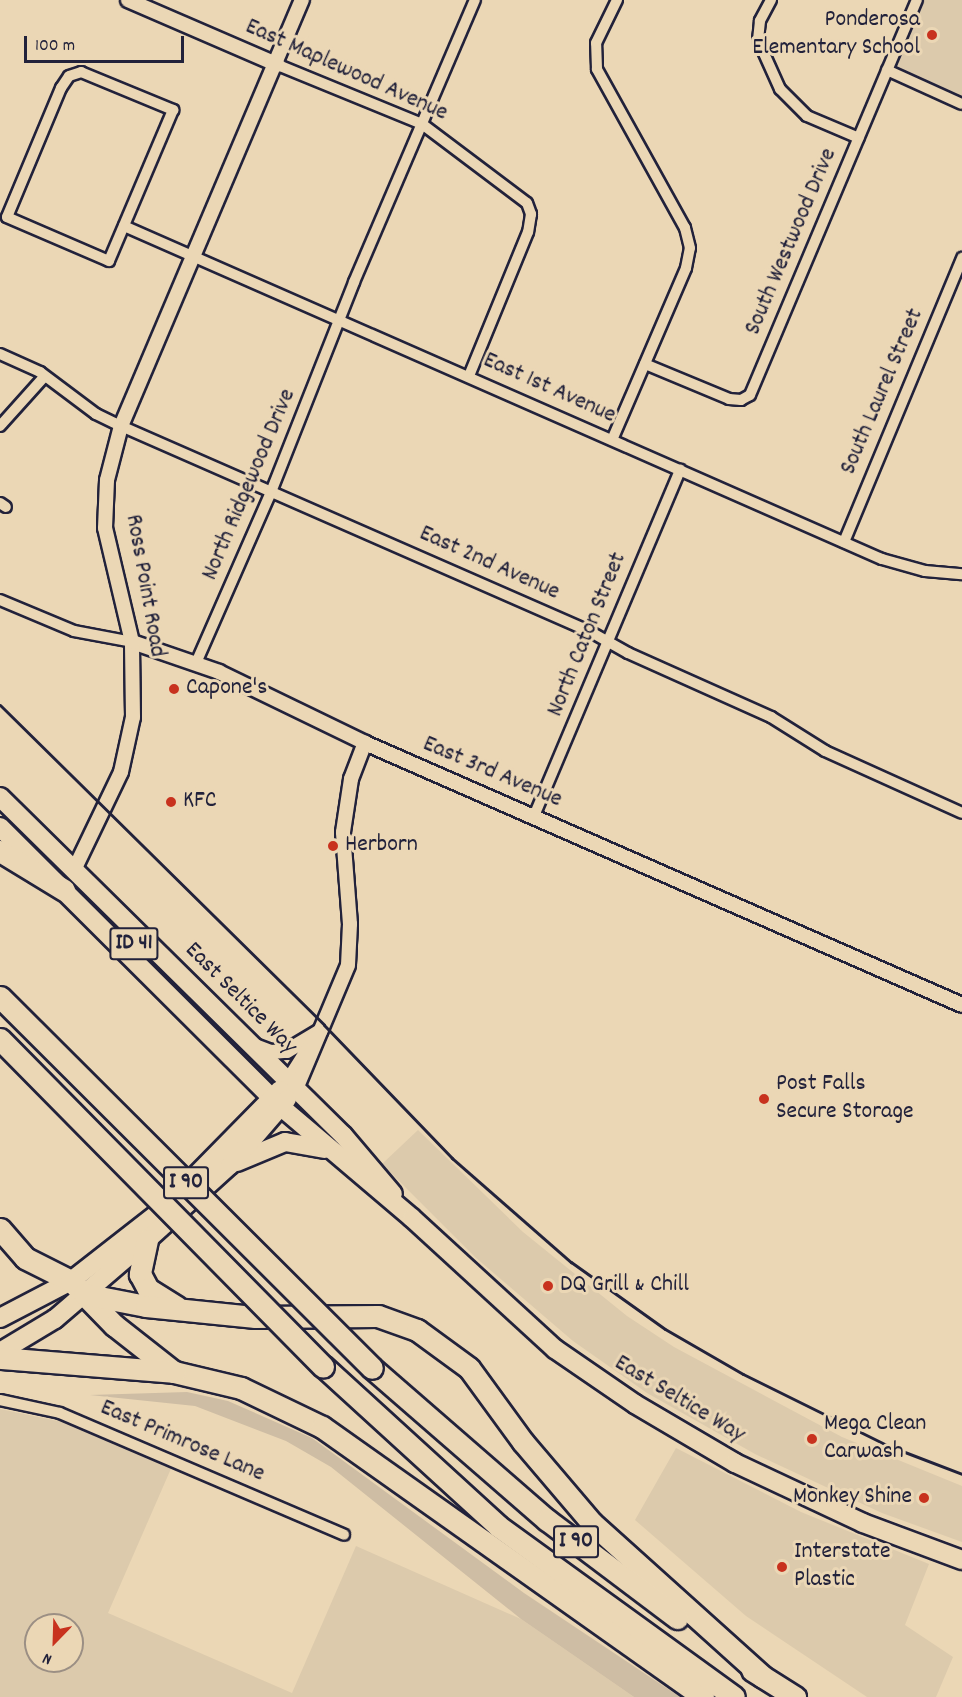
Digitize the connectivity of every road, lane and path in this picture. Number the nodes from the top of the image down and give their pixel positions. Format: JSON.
{"nodes":[{"id":1,"x":128,"y":0,"type":"edge"},
{"id":2,"x":302,"y":0,"type":"edge"},
{"id":3,"x":475,"y":0,"type":"edge"},
{"id":4,"x":617,"y":0,"type":"edge"},
{"id":5,"x":771,"y":0,"type":"edge"},
{"id":6,"x":917,"y":0,"type":"edge"},
{"id":7,"x":278,"y":65,"type":"junction"},
{"id":8,"x":887,"y":70,"type":"junction"},
{"id":9,"x":962,"y":104,"type":"edge"},
{"id":10,"x":422,"y":124,"type":"junction"},
{"id":11,"x":859,"y":138,"type":"junction"},
{"id":12,"x":124,"y":226,"type":"junction"},
{"id":13,"x":195,"y":257,"type":"junction"},
{"id":14,"x":962,"y":258,"type":"edge"},
{"id":15,"x":340,"y":322,"type":"junction"},
{"id":16,"x":0,"y":354,"type":"edge"},
{"id":17,"x":645,"y":364,"type":"junction"},
{"id":18,"x":469,"y":376,"type":"junction"},
{"id":19,"x":44,"y":377,"type":"junction"},
{"id":20,"x":0,"y":426,"type":"edge"},
{"id":21,"x":121,"y":426,"type":"junction"},
{"id":22,"x":612,"y":440,"type":"junction"},
{"id":23,"x":680,"y":470,"type":"junction"},
{"id":24,"x":271,"y":492,"type":"junction"},
{"id":25,"x":844,"y":542,"type":"junction"},
{"id":26,"x":962,"y":574,"type":"edge"},
{"id":27,"x":0,"y":600,"type":"edge"},
{"id":28,"x":132,"y":642,"type":"junction"},
{"id":29,"x":608,"y":642,"type":"junction"},
{"id":30,"x":196,"y":663,"type":"junction"},
{"id":31,"x":365,"y":743,"type":"junction"},
{"id":32,"x":0,"y":797,"type":"edge"},
{"id":33,"x":962,"y":813,"type":"edge"},
{"id":34,"x":534,"y":816,"type":"junction"},
{"id":35,"x":0,"y":826,"type":"edge"},
{"id":36,"x":0,"y":851,"type":"edge"},
{"id":37,"x":75,"y":868,"type":"junction"},
{"id":38,"x":64,"y":890,"type":"junction"},
{"id":39,"x":0,"y":997,"type":"edge"},
{"id":40,"x":206,"y":999,"type":"junction"},
{"id":41,"x":962,"y":1005,"type":"edge"},
{"id":42,"x":320,"y":1031,"type":"junction"},
{"id":43,"x":0,"y":1039,"type":"edge"},
{"id":44,"x":252,"y":1045,"type":"junction"},
{"id":45,"x":237,"y":1063,"type":"junction"},
{"id":46,"x":292,"y":1085,"type":"junction"},
{"id":47,"x":276,"y":1102,"type":"junction"},
{"id":48,"x":240,"y":1126,"type":"junction"},
{"id":49,"x":328,"y":1150,"type":"junction"},
{"id":50,"x":230,"y":1165,"type":"junction"},
{"id":51,"x":412,"y":1218,"type":"junction"},
{"id":52,"x":0,"y":1229,"type":"edge"},
{"id":53,"x":147,"y":1240,"type":"junction"},
{"id":54,"x":77,"y":1288,"type":"junction"},
{"id":55,"x":183,"y":1310,"type":"junction"},
{"id":56,"x":0,"y":1318,"type":"edge"},
{"id":57,"x":0,"y":1352,"type":"edge"},
{"id":58,"x":0,"y":1358,"type":"edge"},
{"id":59,"x":174,"y":1372,"type":"junction"},
{"id":60,"x":0,"y":1400,"type":"edge"},
{"id":61,"x":344,"y":1535,"type":"dead end"},
{"id":62,"x":962,"y":1560,"type":"edge"},
{"id":63,"x":763,"y":1677,"type":"junction"},
{"id":64,"x":703,"y":1697,"type":"edge"},
{"id":65,"x":734,"y":1697,"type":"edge"},
{"id":66,"x":795,"y":1697,"type":"edge"}],
"edges":[{"from":1,"to":7,"type":"street","name":"East Maplewood Avenue"},
{"from":2,"to":7,"type":"street","name":"Ross Point Road"},
{"from":3,"to":10,"type":"street","name":"North Ridgewood Drive"},
{"from":4,"to":17,"type":"street"},
{"from":5,"to":11,"type":"street"},
{"from":6,"to":8,"type":"street","name":"South Westwood Drive"},
{"from":7,"to":10,"type":"street","name":"East Maplewood Avenue"},
{"from":7,"to":13,"type":"street","name":"Ross Point Road"},
{"from":8,"to":9,"type":"street"},
{"from":8,"to":11,"type":"street","name":"South Westwood Drive"},
{"from":10,"to":15,"type":"street","name":"North Ridgewood Drive"},
{"from":10,"to":18,"type":"street","name":"East Maplewood Avenue"},
{"from":11,"to":17,"type":"street","name":"South Westwood Drive"},
{"from":12,"to":12,"type":"street"},
{"from":12,"to":13,"type":"street","name":"East 1st Avenue"},
{"from":13,"to":15,"type":"street","name":"East 1st Avenue"},
{"from":13,"to":21,"type":"street","name":"Ross Point Road"},
{"from":14,"to":25,"type":"street","name":"South Laurel Street"},
{"from":15,"to":18,"type":"street","name":"East 1st Avenue"},
{"from":15,"to":24,"type":"street","name":"North Ridgewood Drive"},
{"from":16,"to":19,"type":"street","name":"East 2nd Avenue"},
{"from":17,"to":22,"type":"street"},
{"from":18,"to":22,"type":"street","name":"East 1st Avenue"},
{"from":19,"to":20,"type":"street"},
{"from":19,"to":21,"type":"street","name":"East 2nd Avenue"},
{"from":21,"to":24,"type":"street","name":"East 2nd Avenue"},
{"from":21,"to":28,"type":"street","name":"Ross Point Road"},
{"from":22,"to":23,"type":"street","name":"East 1st Avenue"},
{"from":23,"to":25,"type":"street","name":"East 1st Avenue"},
{"from":23,"to":29,"type":"street","name":"North Caton Street"},
{"from":24,"to":29,"type":"street","name":"East 2nd Avenue"},
{"from":24,"to":30,"type":"street","name":"North Ridgewood Drive"},
{"from":25,"to":26,"type":"street","name":"East 1st Avenue"},
{"from":27,"to":28,"type":"street","name":"East 3rd Avenue"},
{"from":28,"to":30,"type":"street","name":"East 3rd Avenue"},
{"from":28,"to":37,"type":"street","name":"Ross Point Road"},
{"from":29,"to":33,"type":"street","name":"East 2nd Avenue"},
{"from":29,"to":34,"type":"street","name":"North Caton Street"},
{"from":30,"to":31,"type":"street","name":"East 3rd Avenue"},
{"from":31,"to":34,"type":"street","name":"East 3rd Avenue"},
{"from":31,"to":42,"type":"street"},
{"from":32,"to":37,"type":"main road","name":"East Seltice Way"},
{"from":34,"to":41,"type":"street","name":"East 3rd Avenue"},
{"from":35,"to":38,"type":"main road","name":"East Seltice Way"},
{"from":36,"to":38,"type":"highway"},
{"from":37,"to":38,"type":"main road","name":"Ross Point Road"},
{"from":37,"to":40,"type":"main road","name":"East Seltice Way"},
{"from":38,"to":40,"type":"main road","number":"ID 41"},
{"from":38,"to":45,"type":"main road","name":"East Seltice Way"},
{"from":39,"to":63,"type":"highway","number":"I 90","bridge":true},
{"from":40,"to":44,"type":"main road","name":"East Seltice Way","number":"ID 41"},
{"from":42,"to":44,"type":"street"},
{"from":42,"to":46,"type":"street"},
{"from":43,"to":65,"type":"highway","number":"I 90","bridge":true},
{"from":44,"to":46,"type":"main road","name":"East Seltice Way","number":"ID 41"},
{"from":45,"to":47,"type":"main road","name":"East Seltice Way"},
{"from":45,"to":48,"type":"main road"},
{"from":46,"to":47,"type":"main road"},
{"from":46,"to":51,"type":"main road","name":"East Seltice Way"},
{"from":47,"to":48,"type":"main road"},
{"from":47,"to":49,"type":"main road","name":"East Seltice Way"},
{"from":47,"to":50,"type":"main road"},
{"from":48,"to":54,"type":"main road"},
{"from":49,"to":50,"type":"main road"},
{"from":49,"to":51,"type":"main road","name":"East Seltice Way"},
{"from":50,"to":53,"type":"main road"},
{"from":51,"to":62,"type":"main road","name":"East Seltice Way"},
{"from":52,"to":54,"type":"highway"},
{"from":53,"to":54,"type":"main road"},
{"from":53,"to":55,"type":"highway"},
{"from":54,"to":55,"type":"highway"},
{"from":54,"to":56,"type":"main road"},
{"from":54,"to":57,"type":"main road"},
{"from":54,"to":59,"type":"highway"},
{"from":55,"to":63,"type":"highway"},
{"from":58,"to":59,"type":"highway"},
{"from":59,"to":64,"type":"highway"},
{"from":60,"to":61,"type":"street","name":"East Primrose Lane"},
{"from":63,"to":66,"type":"highway","number":"I 90"}]}
